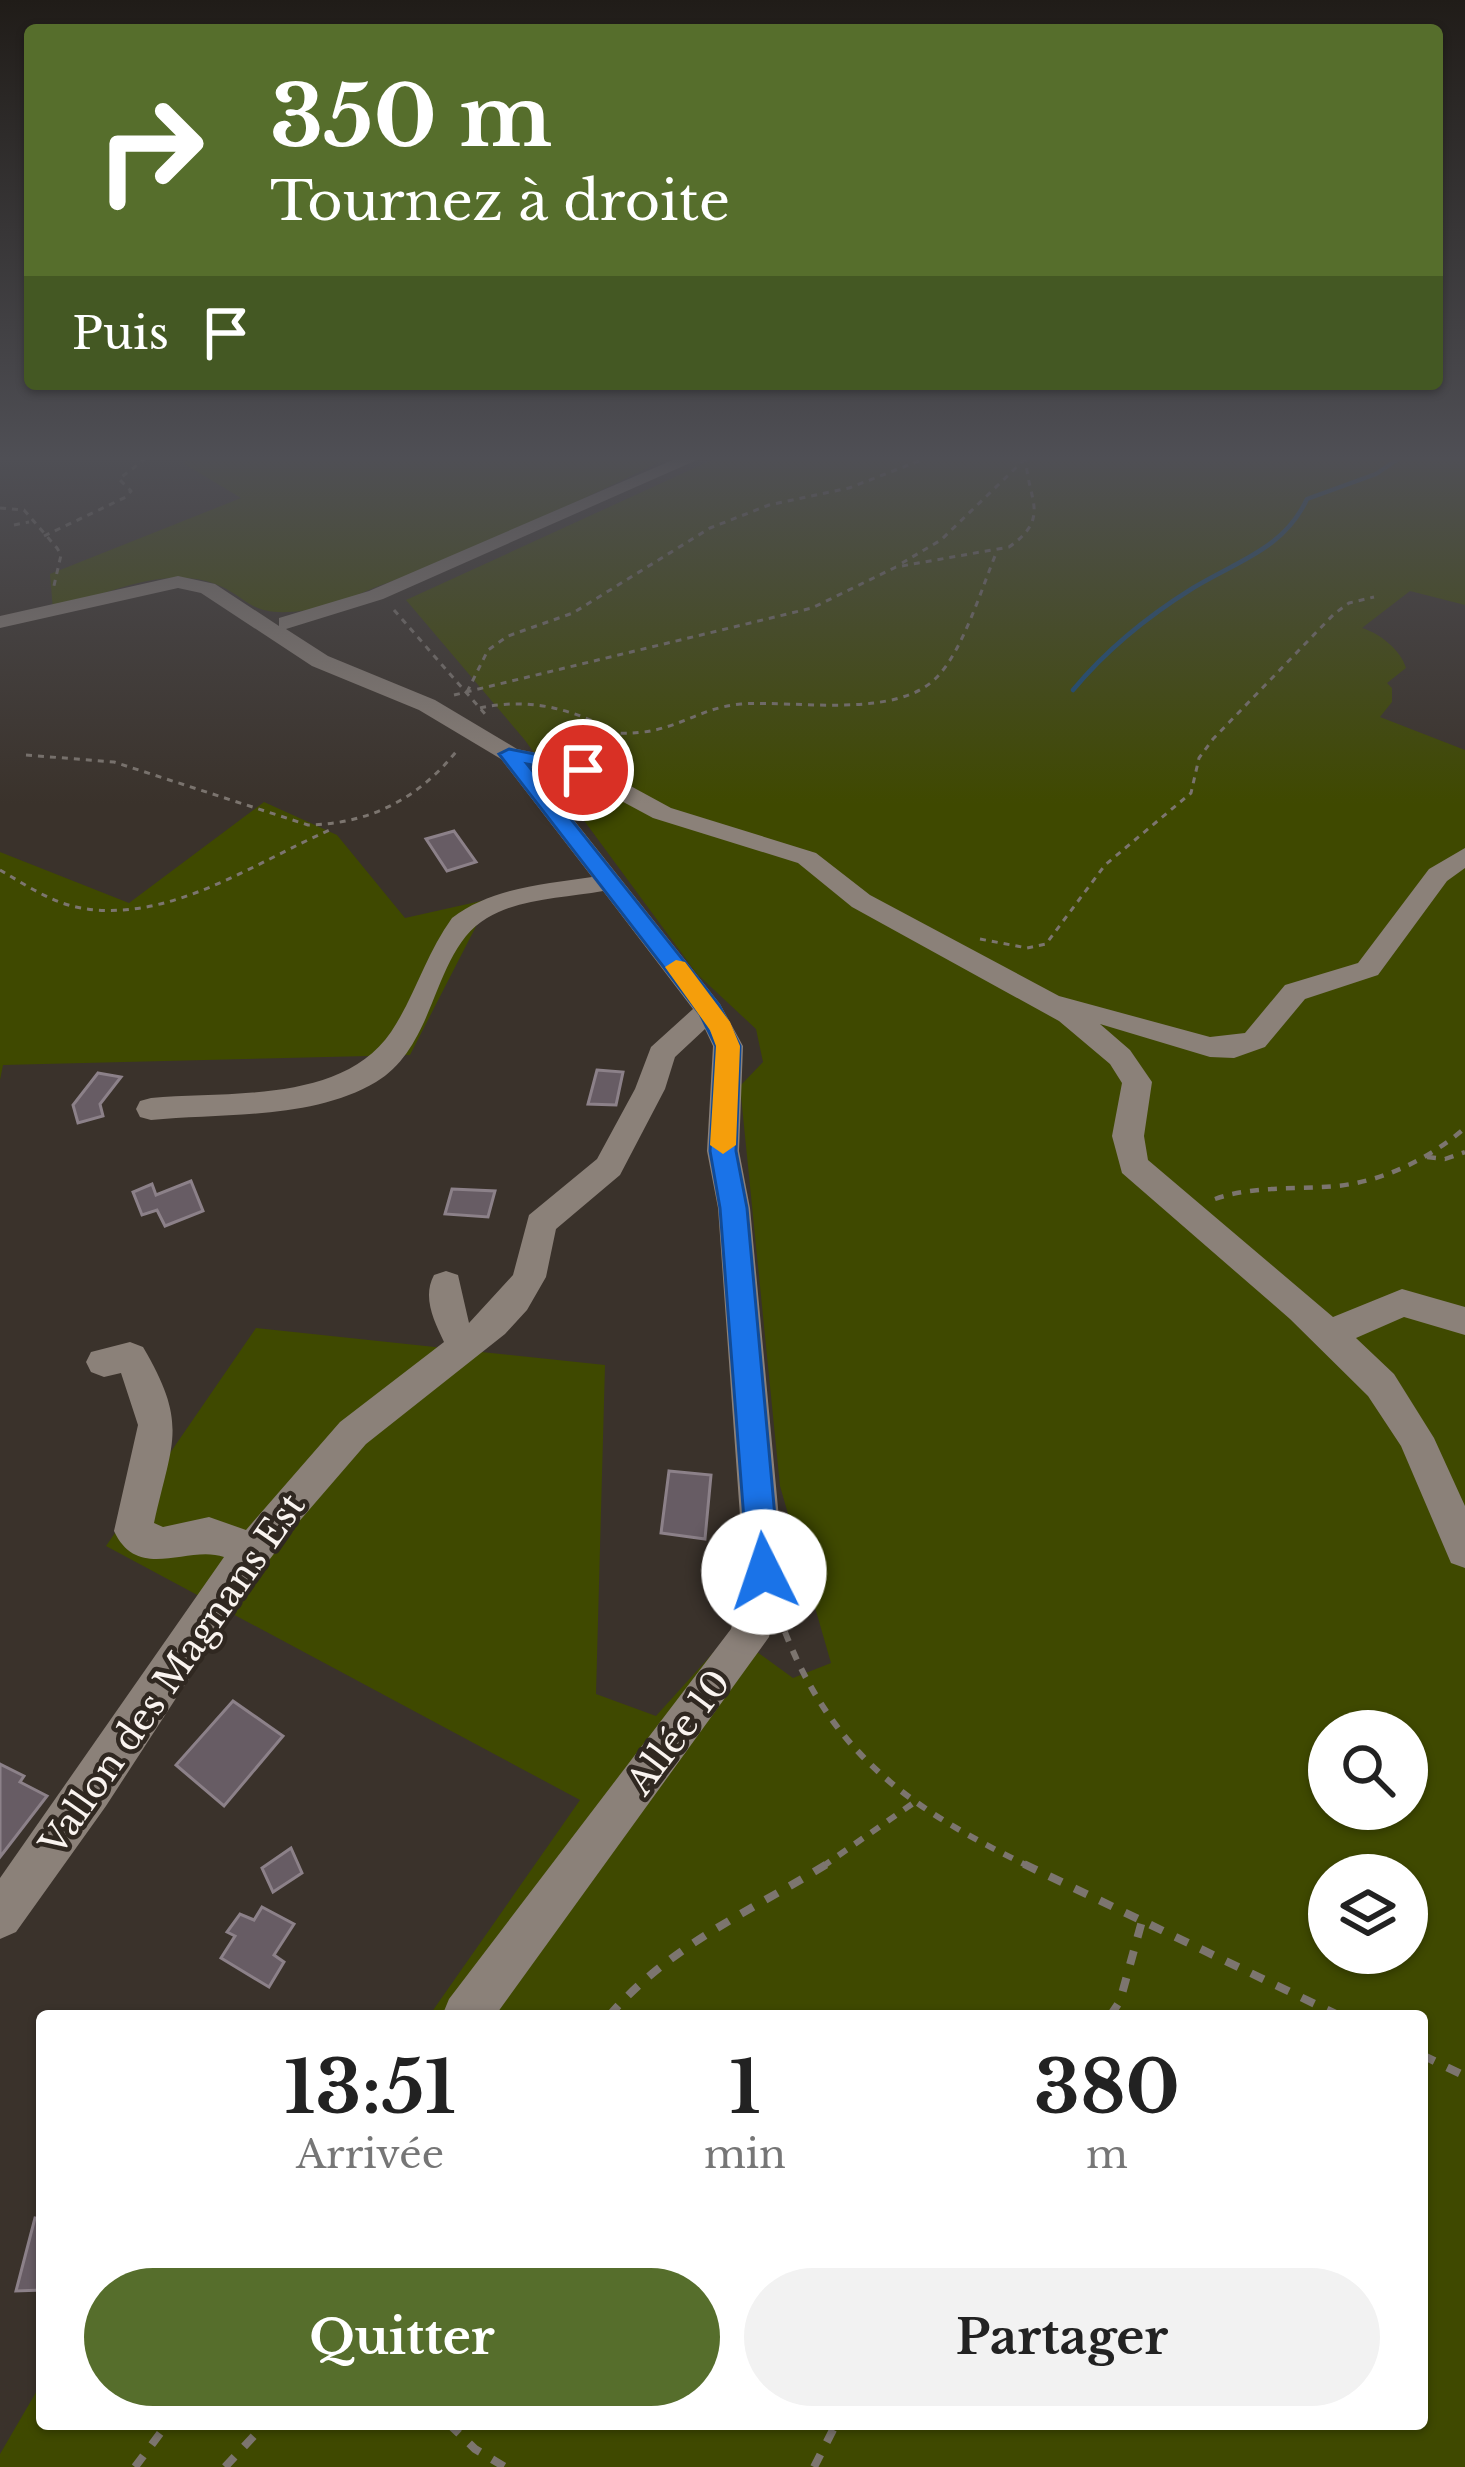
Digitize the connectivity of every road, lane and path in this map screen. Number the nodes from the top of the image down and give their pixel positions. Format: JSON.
{"nodes":[{"id":1,"x":52,"y":574,"type":"edge"},
{"id":2,"x":424,"y":574,"type":"edge"},
{"id":3,"x":636,"y":574,"type":"edge"},
{"id":4,"x":884,"y":574,"type":"edge"},
{"id":5,"x":987,"y":574,"type":"edge"},
{"id":6,"x":376,"y":595,"type":"junction"},
{"id":7,"x":1374,"y":596,"type":"dead end"},
{"id":8,"x":53,"y":614,"type":"junction"},
{"id":9,"x":0,"y":622,"type":"edge"},
{"id":10,"x":276,"y":627,"type":"junction"},
{"id":11,"x":467,"y":692,"type":"junction"},
{"id":12,"x":427,"y":705,"type":"junction"},
{"id":13,"x":471,"y":716,"type":"junction"},
{"id":14,"x":617,"y":733,"type":"junction"},
{"id":15,"x":509,"y":754,"type":"junction"},
{"id":16,"x":26,"y":755,"type":"dead end"},
{"id":17,"x":583,"y":770,"type":"junction"},
{"id":18,"x":337,"y":827,"type":"junction"},
{"id":19,"x":1465,"y":856,"type":"edge"},
{"id":20,"x":0,"y":870,"type":"edge"},
{"id":21,"x":611,"y":882,"type":"junction"},
{"id":22,"x":933,"y":939,"type":"junction"},
{"id":23,"x":1041,"y":996,"type":"junction"},
{"id":24,"x":710,"y":1011,"type":"junction"},
{"id":25,"x":151,"y":1109,"type":"dead end"},
{"id":26,"x":1465,"y":1127,"type":"edge"},
{"id":27,"x":1465,"y":1152,"type":"edge"},
{"id":28,"x":1422,"y":1156,"type":"junction"},
{"id":29,"x":1187,"y":1210,"type":"junction"},
{"id":30,"x":446,"y":1284,"type":"dead end"},
{"id":31,"x":1465,"y":1321,"type":"edge"},
{"id":32,"x":1328,"y":1335,"type":"junction"},
{"id":33,"x":463,"y":1345,"type":"junction"},
{"id":34,"x":104,"y":1362,"type":"dead end"},
{"id":35,"x":253,"y":1550,"type":"junction"},
{"id":36,"x":1465,"y":1550,"type":"edge"},
{"id":37,"x":784,"y":1630,"type":"dead end"},
{"id":38,"x":912,"y":1804,"type":"junction"},
{"id":39,"x":0,"y":1916,"type":"edge"},
{"id":40,"x":1142,"y":1921,"type":"junction"},
{"id":41,"x":470,"y":2010,"type":"edge"},
{"id":42,"x":613,"y":2010,"type":"edge"},
{"id":43,"x":1114,"y":2010,"type":"edge"},
{"id":44,"x":1327,"y":2010,"type":"edge"},
{"id":45,"x":1428,"y":2058,"type":"edge"},
{"id":46,"x":1465,"y":2076,"type":"edge"},
{"id":47,"x":163,"y":2430,"type":"edge"},
{"id":48,"x":259,"y":2430,"type":"edge"},
{"id":49,"x":455,"y":2430,"type":"edge"},
{"id":50,"x":833,"y":2430,"type":"edge"},
{"id":51,"x":135,"y":2467,"type":"edge"},
{"id":52,"x":225,"y":2467,"type":"edge"},
{"id":53,"x":505,"y":2467,"type":"edge"},
{"id":54,"x":814,"y":2467,"type":"edge"}],
"edges":[{"from":1,"to":8,"type":"path"},
{"from":2,"to":6,"type":"street"},
{"from":3,"to":11,"type":"path"},
{"from":4,"to":11,"type":"path"},
{"from":5,"to":14,"type":"path"},
{"from":6,"to":10,"type":"street"},
{"from":6,"to":11,"type":"path"},
{"from":7,"to":22,"type":"path"},
{"from":8,"to":9,"type":"street"},
{"from":8,"to":10,"type":"street"},
{"from":10,"to":12,"type":"street"},
{"from":11,"to":12,"type":"path"},
{"from":11,"to":13,"type":"path"},
{"from":12,"to":13,"type":"street"},
{"from":13,"to":14,"type":"path"},
{"from":13,"to":15,"type":"street"},
{"from":13,"to":15,"type":"path"},
{"from":13,"to":18,"type":"path"},
{"from":14,"to":17,"type":"path"},
{"from":15,"to":17,"type":"street"},
{"from":15,"to":21,"type":"street","name":"Allée 10"},
{"from":16,"to":18,"type":"path"},
{"from":17,"to":22,"type":"street"},
{"from":18,"to":20,"type":"path"},
{"from":19,"to":23,"type":"street"},
{"from":21,"to":24,"type":"street","name":"Allée 10"},
{"from":21,"to":25,"type":"street"},
{"from":22,"to":23,"type":"street"},
{"from":23,"to":29,"type":"street"},
{"from":24,"to":33,"type":"street","name":"Vallon des Magnans Est"},
{"from":24,"to":41,"type":"street","name":"Allée 10"},
{"from":26,"to":28,"type":"path"},
{"from":27,"to":28,"type":"path"},
{"from":28,"to":29,"type":"path"},
{"from":29,"to":32,"type":"street"},
{"from":30,"to":33,"type":"street"},
{"from":31,"to":32,"type":"street"},
{"from":32,"to":36,"type":"street"},
{"from":33,"to":35,"type":"street","name":"Vallon des Magnans Est"},
{"from":34,"to":35,"type":"street"},
{"from":35,"to":39,"type":"street","name":"Vallon des Magnans Est"},
{"from":37,"to":38,"type":"path"},
{"from":38,"to":40,"type":"path"},
{"from":38,"to":42,"type":"path"},
{"from":40,"to":43,"type":"path"},
{"from":40,"to":44,"type":"path"},
{"from":45,"to":46,"type":"path"},
{"from":47,"to":51,"type":"path"},
{"from":48,"to":52,"type":"path"},
{"from":49,"to":53,"type":"path"},
{"from":50,"to":54,"type":"path"}]}
